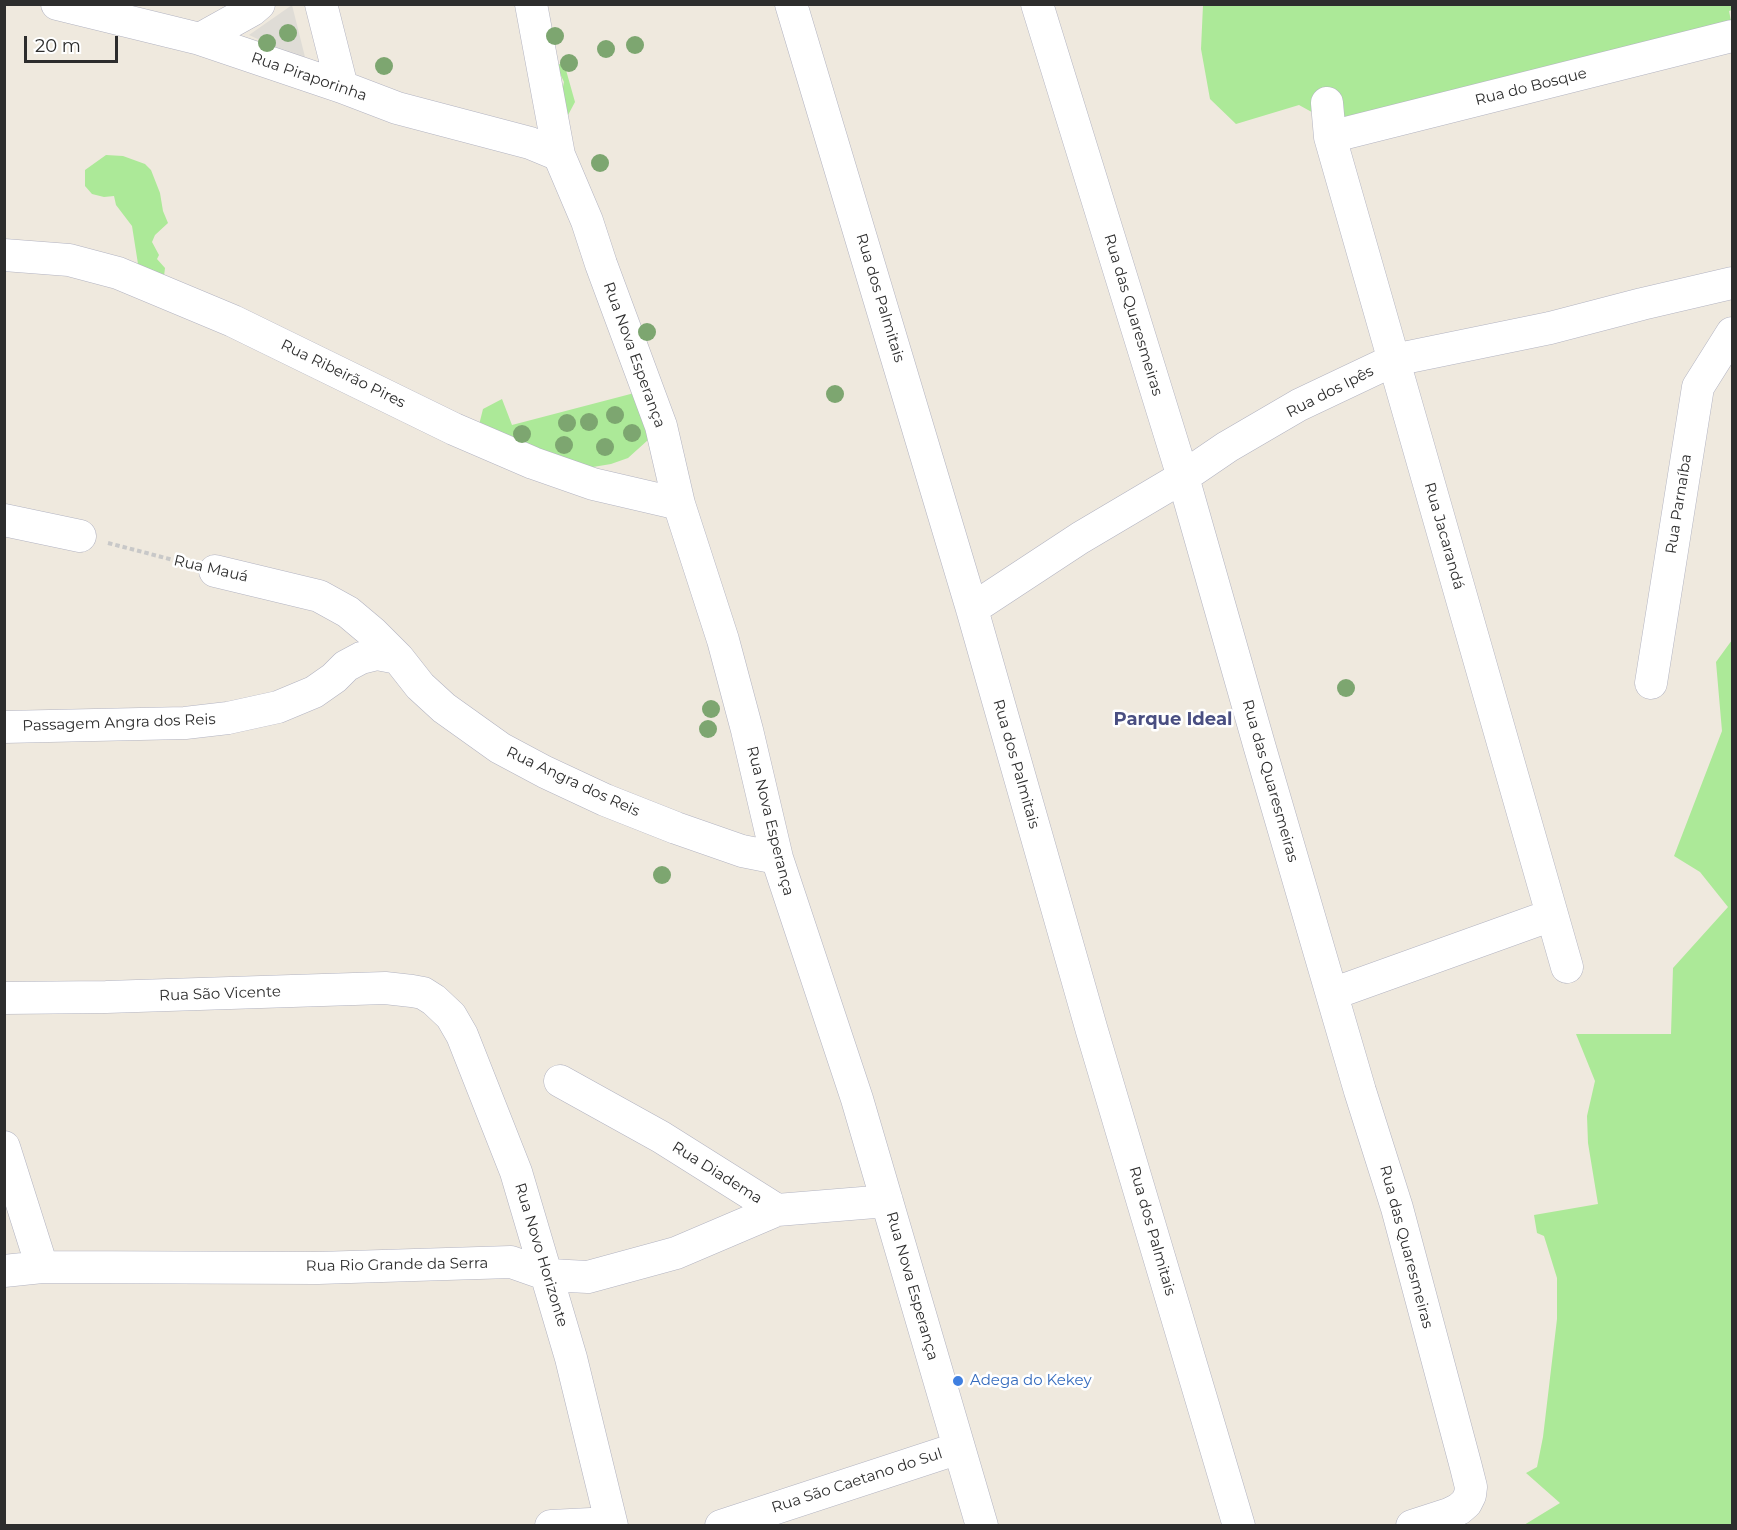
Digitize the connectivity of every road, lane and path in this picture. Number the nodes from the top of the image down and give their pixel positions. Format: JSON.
{"nodes":[{"id":1,"x":57,"y":4,"type":"edge"},
{"id":2,"x":259,"y":4,"type":"edge"},
{"id":3,"x":321,"y":4,"type":"edge"},
{"id":4,"x":531,"y":4,"type":"edge"},
{"id":5,"x":791,"y":4,"type":"edge"},
{"id":6,"x":1037,"y":4,"type":"edge"},
{"id":7,"x":1732,"y":36,"type":"edge"},
{"id":8,"x":200,"y":39,"type":"junction"},
{"id":9,"x":342,"y":87,"type":"junction"},
{"id":10,"x":1327,"y":103,"type":"dead end"},
{"id":11,"x":1330,"y":137,"type":"junction"},
{"id":12,"x":559,"y":155,"type":"junction"},
{"id":13,"x":4,"y":255,"type":"edge"},
{"id":14,"x":1732,"y":283,"type":"edge"},
{"id":15,"x":1732,"y":333,"type":"edge"},
{"id":16,"x":1394,"y":360,"type":"junction"},
{"id":17,"x":1184,"y":477,"type":"junction"},
{"id":18,"x":679,"y":504,"type":"junction"},
{"id":19,"x":4,"y":520,"type":"edge"},
{"id":20,"x":80,"y":536,"type":"joint"},
{"id":21,"x":215,"y":571,"type":"joint"},
{"id":22,"x":972,"y":609,"type":"junction"},
{"id":23,"x":398,"y":658,"type":"junction"},
{"id":24,"x":1651,"y":683,"type":"dead end"},
{"id":25,"x":4,"y":727,"type":"edge"},
{"id":26,"x":777,"y":858,"type":"junction"},
{"id":27,"x":1552,"y":915,"type":"junction"},
{"id":28,"x":1567,"y":967,"type":"dead end"},
{"id":29,"x":1332,"y":994,"type":"junction"},
{"id":30,"x":4,"y":998,"type":"edge"},
{"id":31,"x":434,"y":1000,"type":"joint"},
{"id":32,"x":560,"y":1081,"type":"dead end"},
{"id":33,"x":4,"y":1148,"type":"edge"},
{"id":34,"x":887,"y":1201,"type":"junction"},
{"id":35,"x":777,"y":1210,"type":"junction"},
{"id":36,"x":42,"y":1267,"type":"junction"},
{"id":37,"x":4,"y":1271,"type":"edge"},
{"id":38,"x":548,"y":1275,"type":"junction"},
{"id":39,"x":959,"y":1448,"type":"junction"},
{"id":40,"x":612,"y":1524,"type":"edge"},
{"id":41,"x":551,"y":1526,"type":"edge"},
{"id":42,"x":721,"y":1526,"type":"edge"},
{"id":43,"x":982,"y":1526,"type":"edge"},
{"id":44,"x":1239,"y":1526,"type":"edge"},
{"id":45,"x":1412,"y":1526,"type":"edge"}],
"edges":[{"from":1,"to":8,"type":"street","name":"Rua Piraporinha"},
{"from":2,"to":8,"type":"street"},
{"from":3,"to":9,"type":"street"},
{"from":4,"to":12,"type":"street","name":"Rua Nova Esperança"},
{"from":5,"to":22,"type":"street","name":"Rua dos Palmitais"},
{"from":6,"to":17,"type":"street","name":"Rua das Quaresmeiras"},
{"from":7,"to":11,"type":"street","name":"Rua do Bosque"},
{"from":8,"to":9,"type":"street","name":"Rua Piraporinha"},
{"from":9,"to":12,"type":"street","name":"Rua Piraporinha"},
{"from":10,"to":11,"type":"street","name":"Rua Jacarandá"},
{"from":11,"to":16,"type":"street","name":"Rua Jacarandá"},
{"from":12,"to":18,"type":"street","name":"Rua Nova Esperança"},
{"from":13,"to":18,"type":"street","name":"Rua Ribeirão Pires"},
{"from":14,"to":16,"type":"street","name":"Rua dos Ipês"},
{"from":15,"to":24,"type":"street","name":"Rua Parnaíba"},
{"from":16,"to":17,"type":"street","name":"Rua dos Ipês"},
{"from":16,"to":27,"type":"street","name":"Rua Jacarandá"},
{"from":17,"to":22,"type":"street","name":"Rua dos Ipês"},
{"from":17,"to":29,"type":"street","name":"Rua das Quaresmeiras"},
{"from":18,"to":26,"type":"street","name":"Rua Nova Esperança"},
{"from":19,"to":20,"type":"street"},
{"from":20,"to":21,"type":"path","name":"Rua Mauá"},
{"from":21,"to":23,"type":"street","name":"Rua Mauá"},
{"from":22,"to":44,"type":"street","name":"Rua dos Palmitais"},
{"from":23,"to":25,"type":"street","name":"Passagem Angra dos Reis"},
{"from":23,"to":26,"type":"street","name":"Rua Angra dos Reis"},
{"from":26,"to":34,"type":"street","name":"Rua Nova Esperança"},
{"from":27,"to":28,"type":"street","name":"Rua Jacarandá"},
{"from":27,"to":29,"type":"street"},
{"from":29,"to":45,"type":"street","name":"Rua das Quaresmeiras"},
{"from":30,"to":31,"type":"street","name":"Rua São Vicente"},
{"from":31,"to":38,"type":"street","name":"Rua Novo Horizonte"},
{"from":32,"to":35,"type":"street","name":"Rua Diadema"},
{"from":33,"to":36,"type":"street"},
{"from":34,"to":35,"type":"street","name":"Rua Diadema"},
{"from":34,"to":39,"type":"street","name":"Rua Nova Esperança"},
{"from":35,"to":38,"type":"street","name":"Rua Rio Grande da Serra"},
{"from":36,"to":37,"type":"street","name":"Rua Rio Grande da Serra"},
{"from":36,"to":38,"type":"street","name":"Rua Rio Grande da Serra"},
{"from":38,"to":40,"type":"street","name":"Rua Novo Horizonte"},
{"from":39,"to":42,"type":"street","name":"Rua São Caetano do Sul"},
{"from":39,"to":43,"type":"street","name":"Rua Nova Esperança"},
{"from":40,"to":41,"type":"street"}]}
